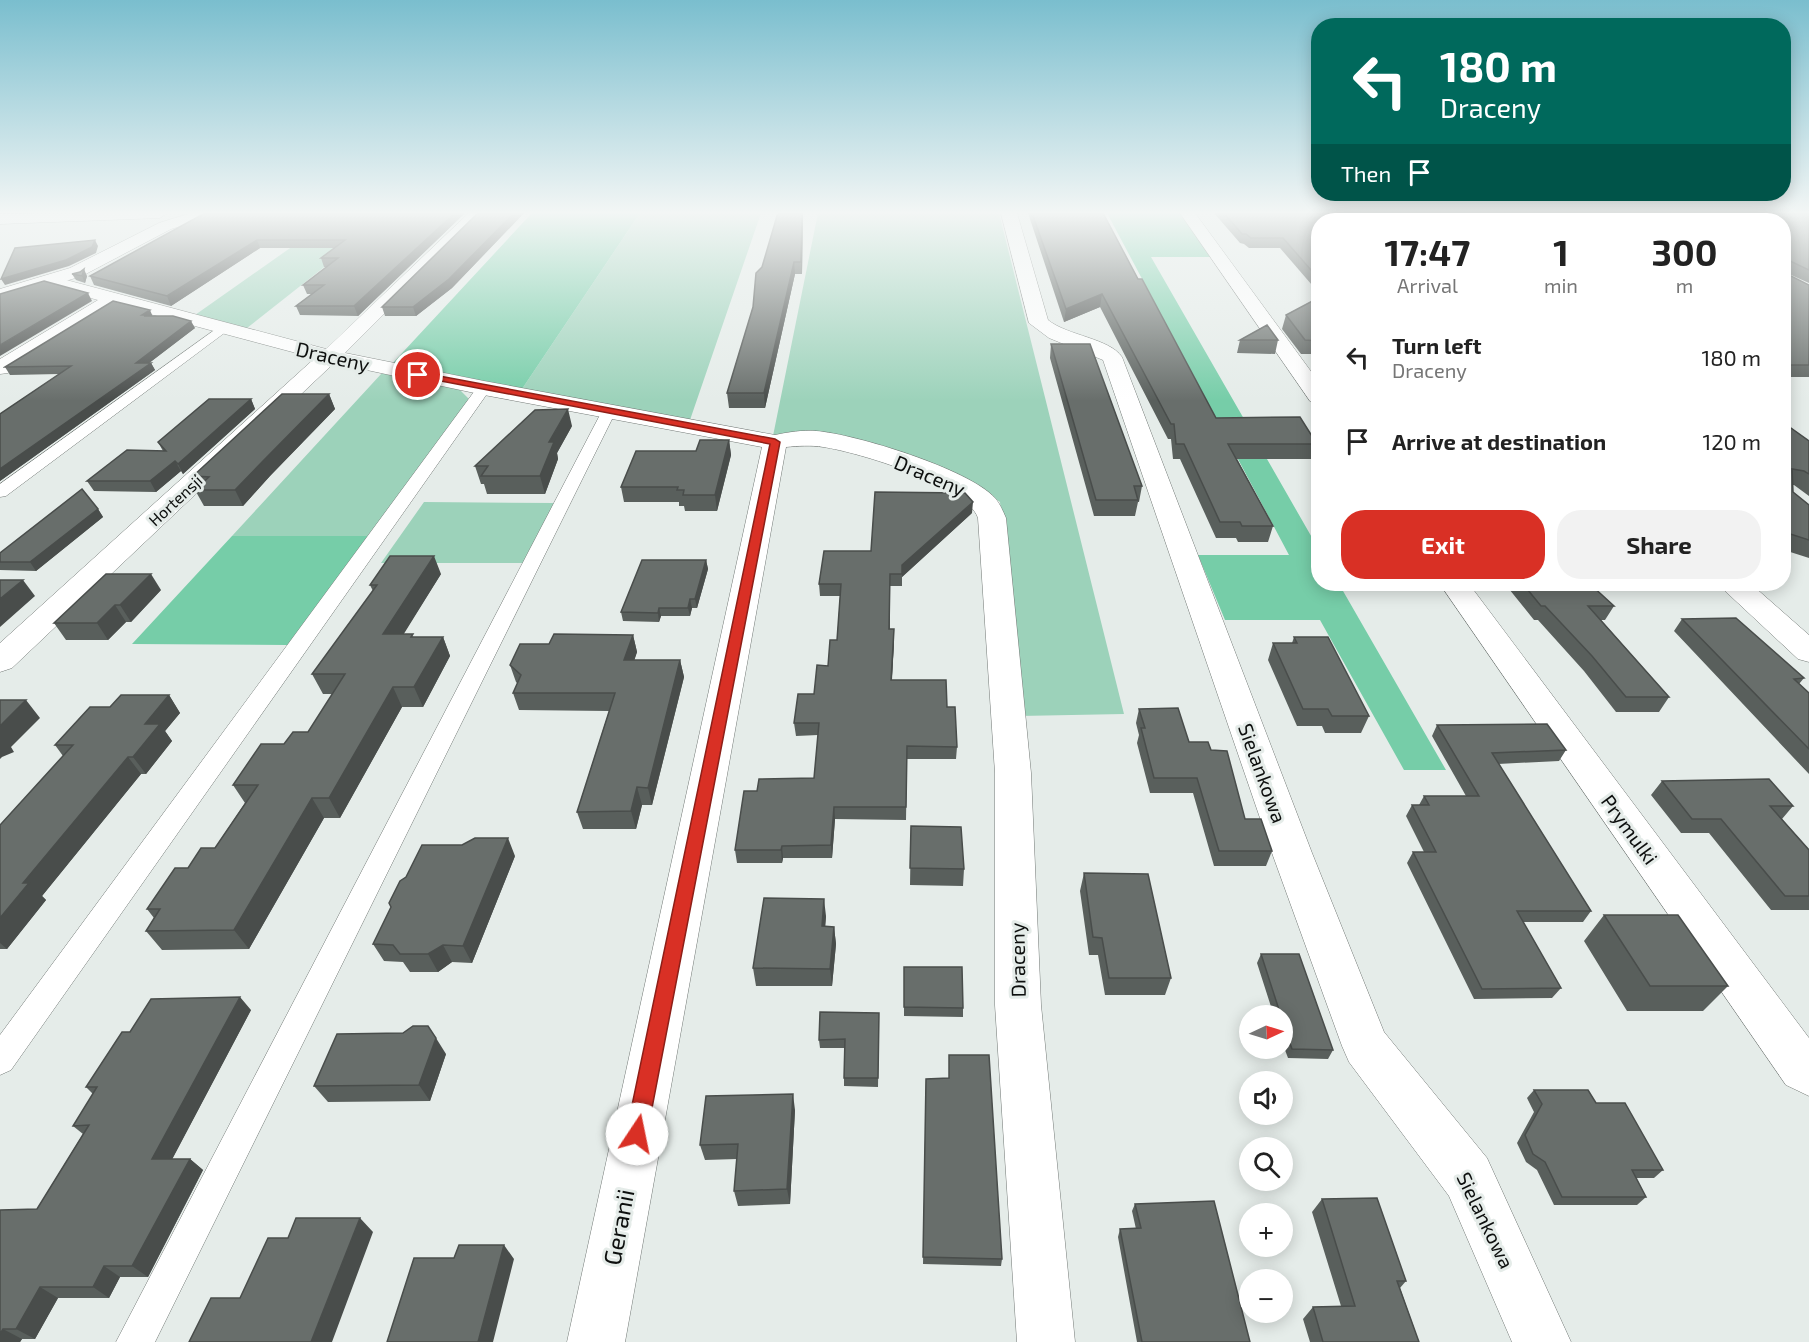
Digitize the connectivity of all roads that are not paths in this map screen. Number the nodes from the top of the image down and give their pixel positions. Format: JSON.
{"nodes":[{"id":1,"x":63,"y":276,"type":"edge"},
{"id":2,"x":413,"y":276,"type":"edge"},
{"id":3,"x":1026,"y":276,"type":"edge"},
{"id":4,"x":1232,"y":276,"type":"edge"},
{"id":5,"x":49,"y":281,"type":"junction"},
{"id":6,"x":0,"y":295,"type":"edge"},
{"id":7,"x":114,"y":298,"type":"junction"},
{"id":8,"x":224,"y":328,"type":"junction"},
{"id":9,"x":330,"y":356,"type":"junction"},
{"id":10,"x":0,"y":368,"type":"edge"},
{"id":11,"x":1311,"y":386,"type":"edge"},
{"id":12,"x":484,"y":388,"type":"junction"},
{"id":13,"x":609,"y":411,"type":"junction"},
{"id":14,"x":775,"y":442,"type":"junction"},
{"id":15,"x":0,"y":492,"type":"edge"},
{"id":16,"x":1459,"y":591,"type":"edge"},
{"id":17,"x":1742,"y":591,"type":"edge"},
{"id":18,"x":1809,"y":652,"type":"edge"},
{"id":19,"x":0,"y":662,"type":"edge"},
{"id":20,"x":0,"y":1060,"type":"edge"},
{"id":21,"x":1809,"y":1073,"type":"edge"},
{"id":22,"x":135,"y":1342,"type":"edge"},
{"id":23,"x":596,"y":1342,"type":"edge"},
{"id":24,"x":1046,"y":1342,"type":"edge"},
{"id":25,"x":1542,"y":1342,"type":"edge"}],
"edges":[{"from":1,"to":5,"type":"street"},
{"from":2,"to":9,"type":"street","name":"Hortensji"},
{"from":3,"to":25,"type":"street","name":"Sielankowa"},
{"from":4,"to":11,"type":"street"},
{"from":5,"to":6,"type":"street"},
{"from":5,"to":7,"type":"street","name":"Draceny"},
{"from":7,"to":8,"type":"street","name":"Draceny"},
{"from":7,"to":10,"type":"street"},
{"from":8,"to":9,"type":"street","name":"Draceny"},
{"from":8,"to":15,"type":"lane"},
{"from":9,"to":12,"type":"street","name":"Draceny"},
{"from":9,"to":19,"type":"street","name":"Hortensji"},
{"from":12,"to":13,"type":"street","name":"Draceny"},
{"from":12,"to":20,"type":"lane"},
{"from":13,"to":14,"type":"street","name":"Draceny"},
{"from":13,"to":22,"type":"lane"},
{"from":14,"to":23,"type":"street","name":"Geranii"},
{"from":14,"to":24,"type":"street","name":"Draceny"},
{"from":16,"to":21,"type":"street","name":"Prymulki"},
{"from":17,"to":18,"type":"street"}]}
